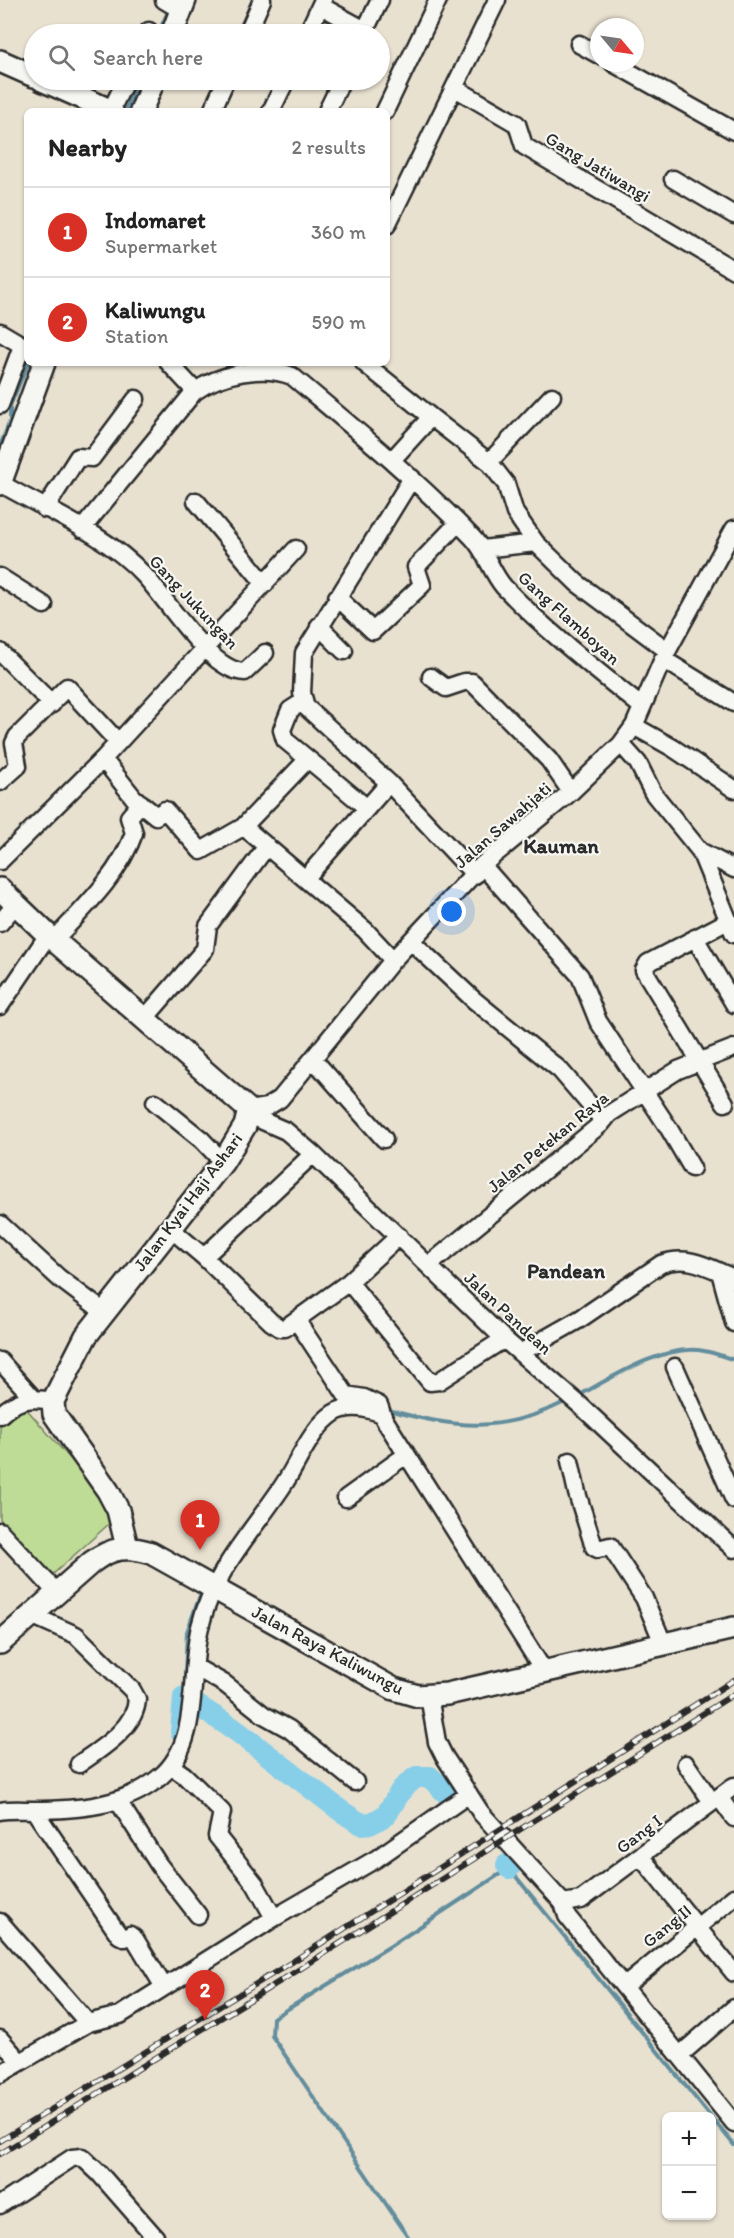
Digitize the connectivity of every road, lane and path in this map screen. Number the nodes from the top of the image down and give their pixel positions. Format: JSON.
{"nodes":[{"id":1,"x":262,"y":0,"type":"edge"},
{"id":2,"x":380,"y":0,"type":"edge"},
{"id":3,"x":438,"y":0,"type":"edge"},
{"id":4,"x":497,"y":0,"type":"edge"},
{"id":5,"x":174,"y":3,"type":"edge"},
{"id":6,"x":322,"y":3,"type":"edge"},
{"id":7,"x":173,"y":24,"type":"edge"},
{"id":8,"x":251,"y":24,"type":"edge"},
{"id":9,"x":312,"y":24,"type":"edge"},
{"id":10,"x":352,"y":24,"type":"edge"},
{"id":11,"x":368,"y":24,"type":"edge"},
{"id":12,"x":579,"y":44,"type":"dead end"},
{"id":13,"x":590,"y":50,"type":"edge"},
{"id":14,"x":0,"y":60,"type":"edge"},
{"id":15,"x":24,"y":71,"type":"edge"},
{"id":16,"x":629,"y":72,"type":"edge"},
{"id":17,"x":455,"y":88,"type":"junction"},
{"id":18,"x":64,"y":90,"type":"edge"},
{"id":19,"x":121,"y":90,"type":"edge"},
{"id":20,"x":150,"y":90,"type":"edge"},
{"id":21,"x":221,"y":90,"type":"edge"},
{"id":22,"x":281,"y":90,"type":"edge"},
{"id":23,"x":337,"y":90,"type":"edge"},
{"id":24,"x":104,"y":108,"type":"edge"},
{"id":25,"x":112,"y":108,"type":"edge"},
{"id":26,"x":142,"y":108,"type":"edge"},
{"id":27,"x":213,"y":108,"type":"edge"},
{"id":28,"x":272,"y":108,"type":"edge"},
{"id":29,"x":328,"y":108,"type":"edge"},
{"id":30,"x":386,"y":108,"type":"edge"},
{"id":31,"x":734,"y":131,"type":"edge"},
{"id":32,"x":673,"y":179,"type":"dead end"},
{"id":33,"x":734,"y":215,"type":"edge"},
{"id":34,"x":390,"y":219,"type":"edge"},
{"id":35,"x":734,"y":270,"type":"edge"},
{"id":36,"x":0,"y":332,"type":"edge"},
{"id":37,"x":24,"y":346,"type":"edge"},
{"id":38,"x":24,"y":352,"type":"edge"},
{"id":39,"x":42,"y":366,"type":"edge"},
{"id":40,"x":172,"y":366,"type":"edge"},
{"id":41,"x":227,"y":366,"type":"edge"},
{"id":42,"x":368,"y":366,"type":"edge"},
{"id":43,"x":216,"y":379,"type":"junction"},
{"id":44,"x":195,"y":391,"type":"junction"},
{"id":45,"x":552,"y":396,"type":"dead end"},
{"id":46,"x":136,"y":399,"type":"dead end"},
{"id":47,"x":13,"y":405,"type":"edge"},
{"id":48,"x":431,"y":417,"type":"junction"},
{"id":49,"x":392,"y":460,"type":"junction"},
{"id":50,"x":489,"y":462,"type":"junction"},
{"id":51,"x":412,"y":478,"type":"junction"},
{"id":52,"x":0,"y":484,"type":"edge"},
{"id":53,"x":196,"y":501,"type":"dead end"},
{"id":54,"x":45,"y":509,"type":"junction"},
{"id":55,"x":458,"y":523,"type":"junction"},
{"id":56,"x":734,"y":529,"type":"edge"},
{"id":57,"x":82,"y":530,"type":"junction"},
{"id":58,"x":536,"y":543,"type":"junction"},
{"id":59,"x":296,"y":549,"type":"dead end"},
{"id":60,"x":482,"y":549,"type":"junction"},
{"id":61,"x":0,"y":577,"type":"edge"},
{"id":62,"x":265,"y":584,"type":"junction"},
{"id":63,"x":337,"y":597,"type":"junction"},
{"id":64,"x":44,"y":605,"type":"dead end"},
{"id":65,"x":319,"y":626,"type":"junction"},
{"id":66,"x":207,"y":648,"type":"junction"},
{"id":67,"x":344,"y":651,"type":"dead end"},
{"id":68,"x":0,"y":652,"type":"edge"},
{"id":69,"x":265,"y":653,"type":"dead end"},
{"id":70,"x":665,"y":655,"type":"junction"},
{"id":71,"x":431,"y":677,"type":"dead end"},
{"id":72,"x":304,"y":701,"type":"junction"},
{"id":73,"x":734,"y":703,"type":"edge"},
{"id":74,"x":52,"y":704,"type":"junction"},
{"id":75,"x":642,"y":707,"type":"junction"},
{"id":76,"x":634,"y":726,"type":"junction"},
{"id":77,"x":118,"y":742,"type":"junction"},
{"id":78,"x":621,"y":744,"type":"junction"},
{"id":79,"x":103,"y":759,"type":"junction"},
{"id":80,"x":308,"y":759,"type":"junction"},
{"id":81,"x":0,"y":782,"type":"edge"},
{"id":82,"x":389,"y":783,"type":"junction"},
{"id":83,"x":734,"y":789,"type":"edge"},
{"id":84,"x":571,"y":792,"type":"junction"},
{"id":85,"x":141,"y":803,"type":"junction"},
{"id":86,"x":367,"y":808,"type":"junction"},
{"id":87,"x":243,"y":827,"type":"junction"},
{"id":88,"x":267,"y":846,"type":"junction"},
{"id":89,"x":700,"y":851,"type":"junction"},
{"id":90,"x":0,"y":861,"type":"edge"},
{"id":91,"x":734,"y":869,"type":"edge"},
{"id":92,"x":478,"y":870,"type":"junction"},
{"id":93,"x":305,"y":879,"type":"junction"},
{"id":94,"x":0,"y":889,"type":"edge"},
{"id":95,"x":16,"y":904,"type":"junction"},
{"id":96,"x":0,"y":923,"type":"edge"},
{"id":97,"x":731,"y":928,"type":"edge"},
{"id":98,"x":51,"y":937,"type":"junction"},
{"id":99,"x":694,"y":938,"type":"junction"},
{"id":100,"x":411,"y":941,"type":"junction"},
{"id":101,"x":393,"y":960,"type":"junction"},
{"id":102,"x":734,"y":1004,"type":"edge"},
{"id":103,"x":0,"y":1006,"type":"edge"},
{"id":104,"x":146,"y":1017,"type":"junction"},
{"id":105,"x":734,"y":1048,"type":"edge"},
{"id":106,"x":313,"y":1059,"type":"junction"},
{"id":107,"x":699,"y":1062,"type":"junction"},
{"id":108,"x":645,"y":1092,"type":"junction"},
{"id":109,"x":156,"y":1102,"type":"dead end"},
{"id":110,"x":725,"y":1103,"type":"dead end"},
{"id":111,"x":249,"y":1112,"type":"junction"},
{"id":112,"x":603,"y":1120,"type":"junction"},
{"id":113,"x":384,"y":1139,"type":"dead end"},
{"id":114,"x":313,"y":1154,"type":"junction"},
{"id":115,"x":223,"y":1162,"type":"junction"},
{"id":116,"x":692,"y":1168,"type":"dead end"},
{"id":117,"x":0,"y":1224,"type":"edge"},
{"id":118,"x":171,"y":1230,"type":"junction"},
{"id":119,"x":399,"y":1236,"type":"junction"},
{"id":120,"x":204,"y":1257,"type":"junction"},
{"id":121,"x":429,"y":1264,"type":"junction"},
{"id":122,"x":727,"y":1275,"type":"edge"},
{"id":123,"x":349,"y":1282,"type":"junction"},
{"id":124,"x":104,"y":1312,"type":"junction"},
{"id":125,"x":297,"y":1321,"type":"junction"},
{"id":126,"x":734,"y":1323,"type":"edge"},
{"id":127,"x":504,"y":1339,"type":"junction"},
{"id":128,"x":520,"y":1353,"type":"junction"},
{"id":129,"x":0,"y":1361,"type":"edge"},
{"id":130,"x":675,"y":1367,"type":"dead end"},
{"id":131,"x":43,"y":1400,"type":"junction"},
{"id":132,"x":381,"y":1410,"type":"junction"},
{"id":133,"x":0,"y":1415,"type":"edge"},
{"id":134,"x":406,"y":1455,"type":"junction"},
{"id":135,"x":570,"y":1461,"type":"dead end"},
{"id":136,"x":346,"y":1498,"type":"dead end"},
{"id":137,"x":734,"y":1500,"type":"edge"},
{"id":138,"x":0,"y":1531,"type":"edge"},
{"id":139,"x":127,"y":1547,"type":"junction"},
{"id":140,"x":734,"y":1549,"type":"edge"},
{"id":141,"x":208,"y":1585,"type":"junction"},
{"id":142,"x":57,"y":1593,"type":"junction"},
{"id":143,"x":31,"y":1614,"type":"junction"},
{"id":144,"x":734,"y":1628,"type":"edge"},
{"id":145,"x":0,"y":1643,"type":"edge"},
{"id":146,"x":663,"y":1644,"type":"junction"},
{"id":147,"x":195,"y":1667,"type":"junction"},
{"id":148,"x":544,"y":1671,"type":"junction"},
{"id":149,"x":429,"y":1696,"type":"junction"},
{"id":150,"x":79,"y":1764,"type":"dead end"},
{"id":151,"x":686,"y":1764,"type":"dead end"},
{"id":152,"x":171,"y":1766,"type":"junction"},
{"id":153,"x":355,"y":1782,"type":"dead end"},
{"id":154,"x":734,"y":1786,"type":"edge"},
{"id":155,"x":469,"y":1794,"type":"junction"},
{"id":156,"x":716,"y":1800,"type":"junction"},
{"id":157,"x":118,"y":1801,"type":"junction"},
{"id":158,"x":34,"y":1810,"type":"junction"},
{"id":159,"x":0,"y":1811,"type":"edge"},
{"id":160,"x":734,"y":1818,"type":"edge"},
{"id":161,"x":641,"y":1857,"type":"junction"},
{"id":162,"x":734,"y":1897,"type":"edge"},
{"id":163,"x":563,"y":1903,"type":"junction"},
{"id":164,"x":198,"y":1915,"type":"dead end"},
{"id":165,"x":274,"y":1918,"type":"junction"},
{"id":166,"x":0,"y":1922,"type":"edge"},
{"id":167,"x":697,"y":1927,"type":"junction"},
{"id":168,"x":734,"y":1973,"type":"edge"},
{"id":169,"x":625,"y":1986,"type":"junction"},
{"id":170,"x":164,"y":1987,"type":"junction"},
{"id":171,"x":734,"y":2008,"type":"edge"},
{"id":172,"x":88,"y":2023,"type":"junction"},
{"id":173,"x":0,"y":2040,"type":"edge"},
{"id":174,"x":681,"y":2054,"type":"junction"},
{"id":175,"x":20,"y":2062,"type":"junction"},
{"id":176,"x":0,"y":2074,"type":"edge"},
{"id":177,"x":732,"y":2115,"type":"edge"},
{"id":178,"x":0,"y":2205,"type":"edge"},
{"id":179,"x":156,"y":2238,"type":"edge"}],
"edges":[{"from":1,"to":8,"type":"street"},
{"from":2,"to":11,"type":"street"},
{"from":3,"to":30,"type":"street"},
{"from":4,"to":17,"type":"street"},
{"from":5,"to":7,"type":"main road"},
{"from":6,"to":9,"type":"street"},
{"from":6,"to":10,"type":"street"},
{"from":12,"to":13,"type":"street"},
{"from":14,"to":15,"type":"main road"},
{"from":16,"to":31,"type":"street"},
{"from":17,"to":34,"type":"street"},
{"from":17,"to":35,"type":"street","name":"Gang Jatiwangi"},
{"from":18,"to":24,"type":"main road"},
{"from":19,"to":25,"type":"street"},
{"from":20,"to":26,"type":"main road"},
{"from":21,"to":27,"type":"street"},
{"from":22,"to":28,"type":"street"},
{"from":23,"to":29,"type":"street"},
{"from":32,"to":33,"type":"street"},
{"from":36,"to":37,"type":"street"},
{"from":38,"to":47,"type":"street"},
{"from":39,"to":47,"type":"main road"},
{"from":40,"to":44,"type":"street"},
{"from":41,"to":43,"type":"street"},
{"from":42,"to":48,"type":"street"},
{"from":43,"to":44,"type":"street"},
{"from":43,"to":49,"type":"street","name":"Gang Flamboyan"},
{"from":44,"to":57,"type":"street"},
{"from":45,"to":50,"type":"street"},
{"from":46,"to":54,"type":"street"},
{"from":47,"to":52,"type":"main road"},
{"from":48,"to":49,"type":"street"},
{"from":48,"to":50,"type":"street"},
{"from":49,"to":51,"type":"street","name":"Gang Flamboyan"},
{"from":50,"to":58,"type":"street"},
{"from":51,"to":55,"type":"street","name":"Gang Flamboyan"},
{"from":51,"to":63,"type":"street"},
{"from":52,"to":54,"type":"street","name":"Gang Jukungan"},
{"from":53,"to":62,"type":"street"},
{"from":54,"to":57,"type":"street","name":"Gang Jukungan"},
{"from":55,"to":60,"type":"street","name":"Gang Flamboyan"},
{"from":55,"to":63,"type":"street"},
{"from":56,"to":70,"type":"street","name":"Jalan Sawahjati"},
{"from":57,"to":66,"type":"street","name":"Gang Jukungan"},
{"from":58,"to":60,"type":"street"},
{"from":58,"to":70,"type":"street"},
{"from":59,"to":62,"type":"street"},
{"from":60,"to":75,"type":"street","name":"Gang Flamboyan"},
{"from":61,"to":64,"type":"street"},
{"from":62,"to":66,"type":"street"},
{"from":63,"to":65,"type":"street"},
{"from":65,"to":67,"type":"street"},
{"from":65,"to":72,"type":"street"},
{"from":66,"to":69,"type":"street","name":"Gang Jukungan"},
{"from":66,"to":77,"type":"street"},
{"from":68,"to":74,"type":"street"},
{"from":70,"to":73,"type":"street"},
{"from":70,"to":75,"type":"street","name":"Jalan Sawahjati"},
{"from":71,"to":84,"type":"street"},
{"from":72,"to":80,"type":"street"},
{"from":72,"to":82,"type":"street"},
{"from":74,"to":77,"type":"street"},
{"from":74,"to":81,"type":"street"},
{"from":75,"to":76,"type":"street","name":"Jalan Sawahjati"},
{"from":76,"to":78,"type":"street","name":"Jalan Sawahjati"},
{"from":76,"to":83,"type":"street"},
{"from":77,"to":79,"type":"street"},
{"from":78,"to":84,"type":"street","name":"Jalan Sawahjati"},
{"from":78,"to":89,"type":"street"},
{"from":79,"to":85,"type":"street"},
{"from":79,"to":90,"type":"street"},
{"from":80,"to":86,"type":"street"},
{"from":80,"to":87,"type":"street"},
{"from":82,"to":86,"type":"street"},
{"from":82,"to":92,"type":"street"},
{"from":84,"to":92,"type":"street","name":"Jalan Sawahjati"},
{"from":85,"to":87,"type":"street"},
{"from":85,"to":98,"type":"street"},
{"from":86,"to":93,"type":"street"},
{"from":87,"to":88,"type":"street"},
{"from":88,"to":93,"type":"street"},
{"from":88,"to":104,"type":"street"},
{"from":89,"to":91,"type":"street"},
{"from":89,"to":97,"type":"street"},
{"from":92,"to":100,"type":"street","name":"Jalan Sawahjati"},
{"from":92,"to":108,"type":"street"},
{"from":93,"to":101,"type":"street"},
{"from":94,"to":95,"type":"main road","name":"Jalan Kyai Haji Ashari"},
{"from":95,"to":96,"type":"street"},
{"from":95,"to":98,"type":"main road","name":"Jalan Kyai Haji Ashari"},
{"from":97,"to":99,"type":"street"},
{"from":98,"to":103,"type":"street"},
{"from":98,"to":104,"type":"main road","name":"Jalan Kyai Haji Ashari"},
{"from":99,"to":102,"type":"street"},
{"from":99,"to":107,"type":"street"},
{"from":100,"to":101,"type":"street","name":"Jalan Sawahjati"},
{"from":100,"to":112,"type":"street"},
{"from":101,"to":106,"type":"street","name":"Jalan Sawahjati"},
{"from":104,"to":111,"type":"main road","name":"Jalan Kyai Haji Ashari"},
{"from":105,"to":107,"type":"street","name":"Jalan Petekan Raya"},
{"from":106,"to":111,"type":"street","name":"Jalan Sawahjati"},
{"from":106,"to":113,"type":"street"},
{"from":107,"to":108,"type":"street","name":"Jalan Petekan Raya"},
{"from":107,"to":110,"type":"street"},
{"from":108,"to":112,"type":"street","name":"Jalan Petekan Raya"},
{"from":108,"to":116,"type":"street"},
{"from":109,"to":115,"type":"street"},
{"from":111,"to":114,"type":"street","name":"Jalan Pandean"},
{"from":111,"to":115,"type":"main road","name":"Jalan Kyai Haji Ashari"},
{"from":112,"to":121,"type":"street","name":"Jalan Petekan Raya"},
{"from":114,"to":119,"type":"street","name":"Jalan Pandean"},
{"from":114,"to":120,"type":"street"},
{"from":115,"to":118,"type":"main road","name":"Jalan Kyai Haji Ashari"},
{"from":117,"to":124,"type":"street"},
{"from":118,"to":120,"type":"street"},
{"from":118,"to":124,"type":"main road","name":"Jalan Kyai Haji Ashari"},
{"from":119,"to":121,"type":"street","name":"Jalan Pandean"},
{"from":119,"to":123,"type":"street"},
{"from":120,"to":125,"type":"street"},
{"from":121,"to":127,"type":"street","name":"Jalan Pandean"},
{"from":122,"to":126,"type":"street"},
{"from":122,"to":128,"type":"street"},
{"from":123,"to":125,"type":"street"},
{"from":123,"to":127,"type":"street"},
{"from":124,"to":131,"type":"main road","name":"Jalan Kyai Haji Ashari"},
{"from":125,"to":132,"type":"street"},
{"from":127,"to":128,"type":"street","name":"Jalan Pandean"},
{"from":128,"to":140,"type":"street","name":"Jalan Pandean"},
{"from":129,"to":131,"type":"street"},
{"from":130,"to":137,"type":"street"},
{"from":131,"to":133,"type":"street"},
{"from":131,"to":139,"type":"main road"},
{"from":132,"to":134,"type":"street"},
{"from":132,"to":141,"type":"street"},
{"from":134,"to":136,"type":"street"},
{"from":134,"to":148,"type":"street"},
{"from":135,"to":146,"type":"street"},
{"from":138,"to":142,"type":"street"},
{"from":139,"to":141,"type":"main road","name":"Jalan Raya Kaliwungu"},
{"from":139,"to":142,"type":"main road"},
{"from":141,"to":147,"type":"street"},
{"from":141,"to":149,"type":"main road","name":"Jalan Raya Kaliwungu"},
{"from":142,"to":143,"type":"main road"},
{"from":143,"to":145,"type":"main road"},
{"from":143,"to":150,"type":"street"},
{"from":144,"to":146,"type":"main road","name":"Jalan Raya Kaliwungu"},
{"from":146,"to":148,"type":"main road","name":"Jalan Raya Kaliwungu"},
{"from":147,"to":152,"type":"street"},
{"from":147,"to":153,"type":"street"},
{"from":148,"to":149,"type":"main road","name":"Jalan Raya Kaliwungu"},
{"from":149,"to":155,"type":"street"},
{"from":151,"to":156,"type":"street"},
{"from":152,"to":157,"type":"street"},
{"from":152,"to":165,"type":"street"},
{"from":154,"to":156,"type":"street","name":"Gang I"},
{"from":155,"to":163,"type":"street"},
{"from":155,"to":165,"type":"street"},
{"from":156,"to":160,"type":"street"},
{"from":156,"to":161,"type":"street","name":"Gang I"},
{"from":157,"to":158,"type":"street"},
{"from":157,"to":164,"type":"street"},
{"from":158,"to":159,"type":"street"},
{"from":158,"to":170,"type":"street"},
{"from":161,"to":163,"type":"street","name":"Gang I"},
{"from":161,"to":167,"type":"street"},
{"from":162,"to":167,"type":"street","name":"Gang II"},
{"from":163,"to":169,"type":"street"},
{"from":165,"to":170,"type":"street"},
{"from":166,"to":172,"type":"street"},
{"from":167,"to":168,"type":"street"},
{"from":167,"to":169,"type":"street","name":"Gang II"},
{"from":169,"to":174,"type":"street"},
{"from":170,"to":172,"type":"street"},
{"from":171,"to":174,"type":"street"},
{"from":172,"to":175,"type":"street"},
{"from":173,"to":175,"type":"street"},
{"from":174,"to":177,"type":"street"},
{"from":175,"to":176,"type":"street"},
{"from":178,"to":179,"type":"street"}]}
